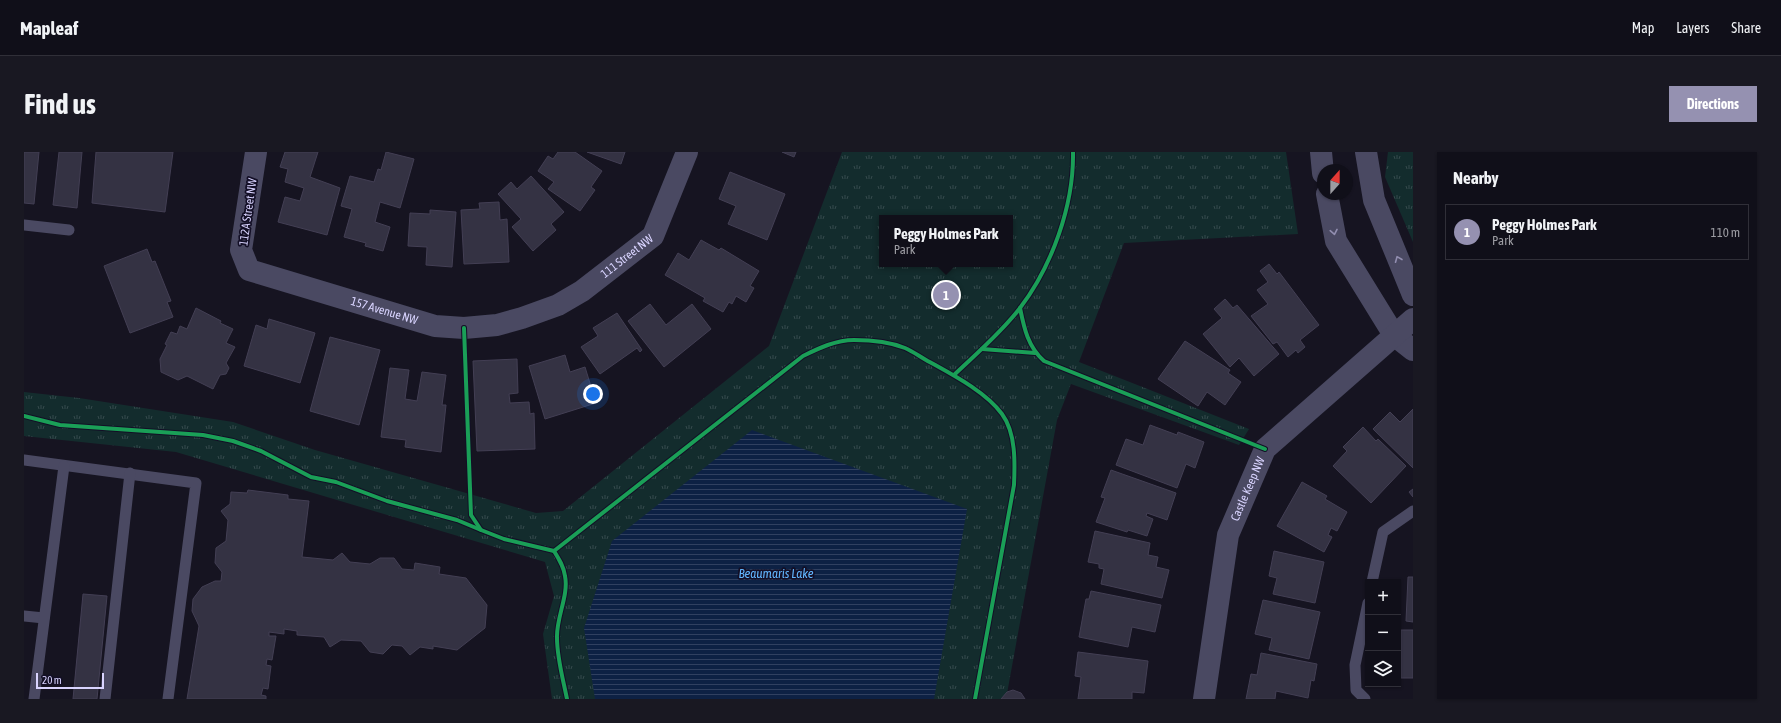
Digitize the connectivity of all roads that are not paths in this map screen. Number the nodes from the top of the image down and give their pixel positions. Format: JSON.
{"nodes":[{"id":1,"x":256,"y":152,"type":"edge"},
{"id":2,"x":687,"y":152,"type":"edge"},
{"id":3,"x":1321,"y":152,"type":"edge"},
{"id":4,"x":1366,"y":152,"type":"edge"},
{"id":5,"x":1322,"y":164,"type":"edge"},
{"id":6,"x":1328,"y":200,"type":"edge"},
{"id":7,"x":24,"y":225,"type":"edge"},
{"id":8,"x":69,"y":230,"type":"dead end"},
{"id":9,"x":249,"y":270,"type":"joint"},
{"id":10,"x":1413,"y":295,"type":"edge"},
{"id":11,"x":522,"y":318,"type":"joint"},
{"id":12,"x":1413,"y":318,"type":"edge"},
{"id":13,"x":1394,"y":335,"type":"junction"},
{"id":14,"x":1413,"y":350,"type":"edge"},
{"id":15,"x":24,"y":460,"type":"edge"},
{"id":16,"x":64,"y":466,"type":"junction"},
{"id":17,"x":130,"y":473,"type":"junction"},
{"id":18,"x":1413,"y":510,"type":"edge"},
{"id":19,"x":1373,"y":579,"type":"edge"},
{"id":20,"x":1365,"y":615,"type":"edge"},
{"id":21,"x":24,"y":616,"type":"edge"},
{"id":22,"x":44,"y":618,"type":"junction"},
{"id":23,"x":34,"y":699,"type":"edge"},
{"id":24,"x":105,"y":699,"type":"edge"},
{"id":25,"x":168,"y":699,"type":"edge"},
{"id":26,"x":1204,"y":699,"type":"edge"},
{"id":27,"x":1365,"y":699,"type":"edge"}],
"edges":[{"from":1,"to":9,"type":"street","name":"112A Street NW"},
{"from":2,"to":11,"type":"street","name":"111 Street NW"},
{"from":3,"to":5,"type":"street"},
{"from":10,"to":4,"type":"street","one_way":true},
{"from":6,"to":13,"type":"street","one_way":true},
{"from":7,"to":8,"type":"lane"},
{"from":9,"to":11,"type":"street","name":"157 Avenue NW"},
{"from":12,"to":13,"type":"street","name":"Castle Keep NW"},
{"from":13,"to":14,"type":"street"},
{"from":13,"to":26,"type":"street","name":"Castle Keep NW"},
{"from":15,"to":16,"type":"lane"},
{"from":16,"to":17,"type":"lane"},
{"from":16,"to":22,"type":"lane"},
{"from":17,"to":24,"type":"lane"},
{"from":17,"to":25,"type":"lane"},
{"from":18,"to":19,"type":"lane"},
{"from":20,"to":27,"type":"lane"},
{"from":21,"to":22,"type":"lane"},
{"from":22,"to":23,"type":"lane"}]}
